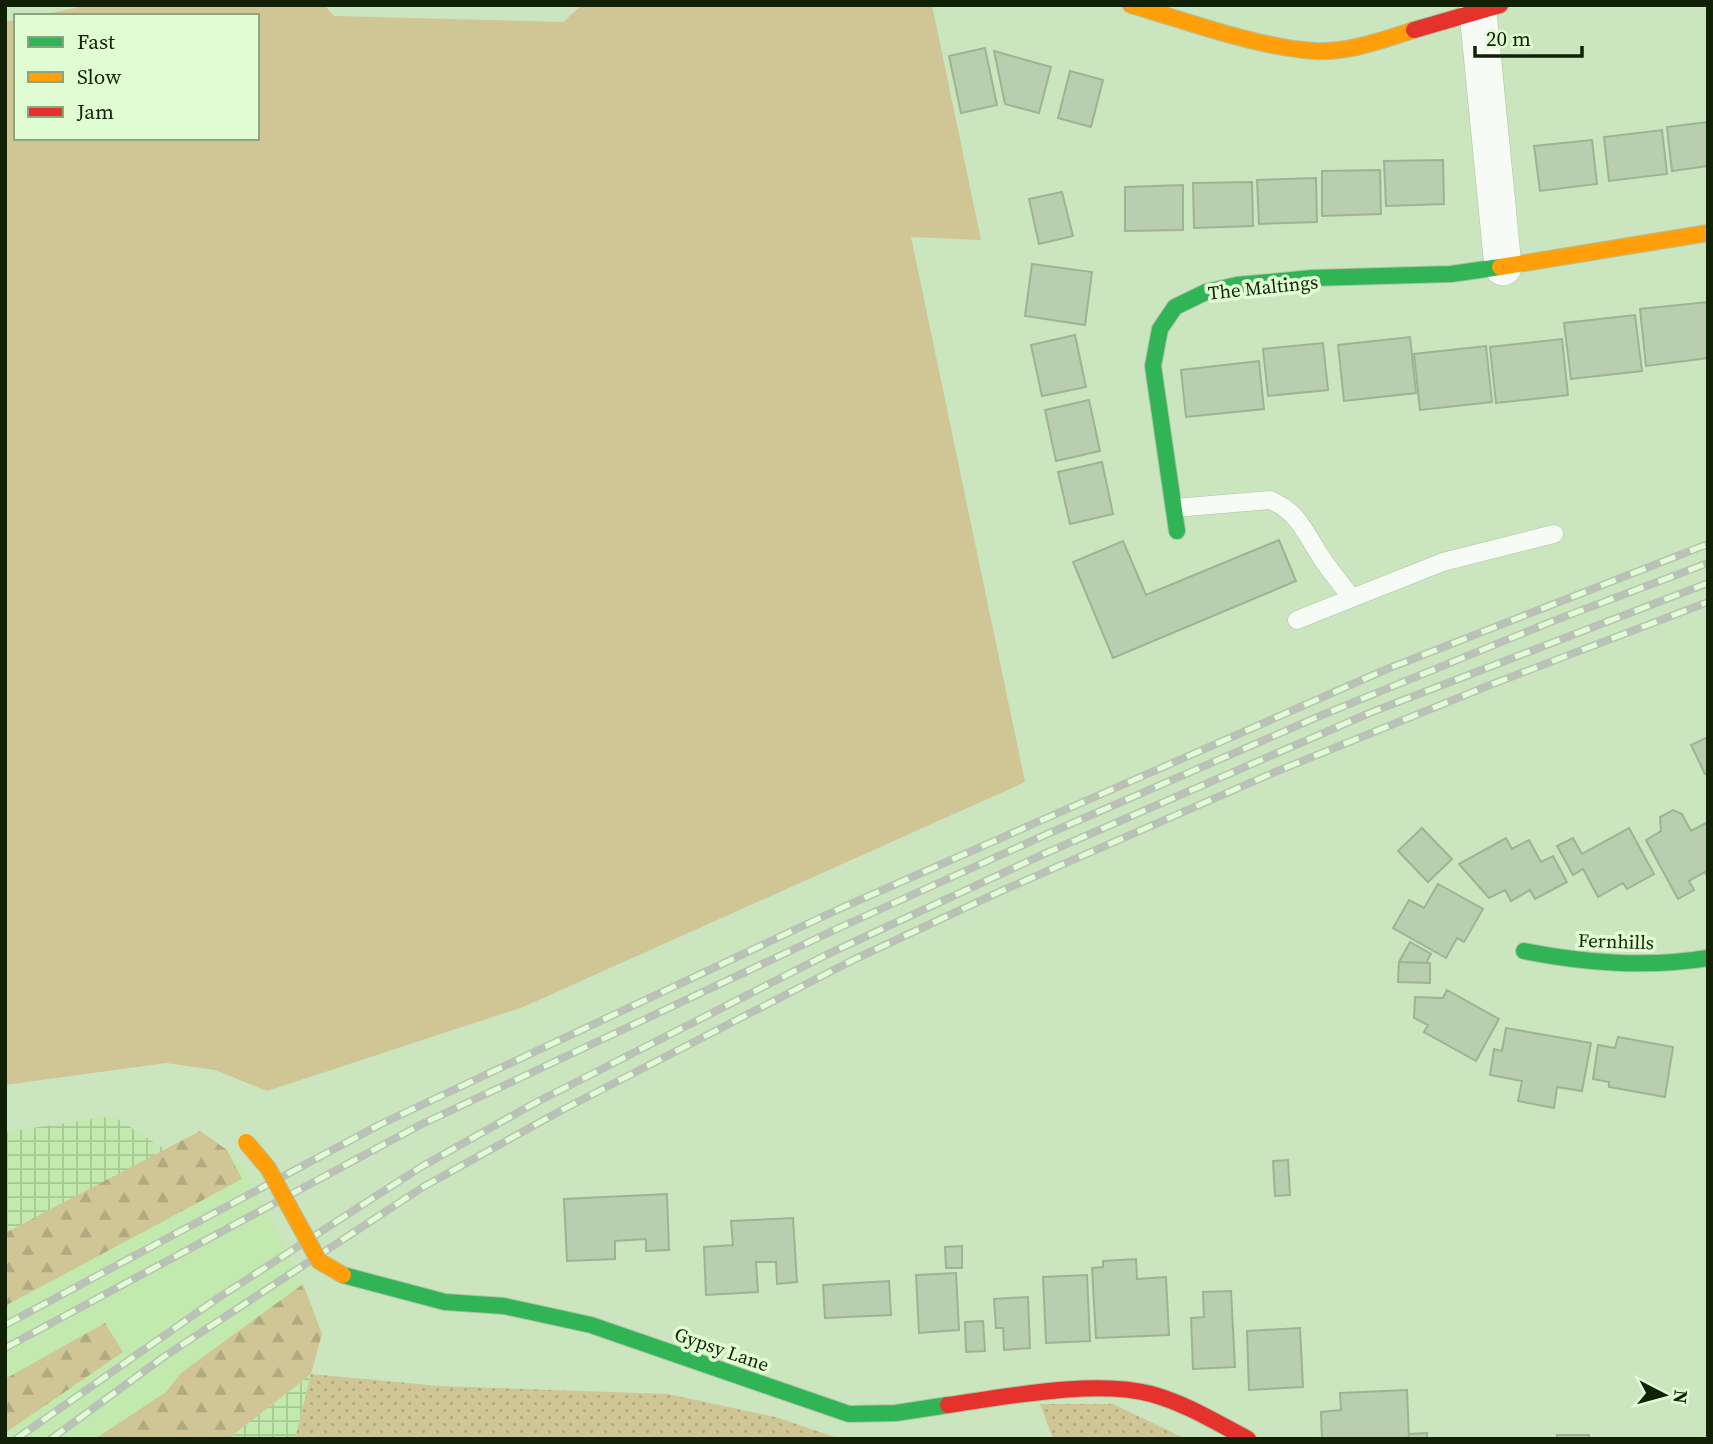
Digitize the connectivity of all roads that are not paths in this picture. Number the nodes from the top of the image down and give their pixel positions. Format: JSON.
{"nodes":[{"id":1,"x":1131,"y":5,"type":"edge"},
{"id":2,"x":1489,"y":9,"type":"edge"},
{"id":3,"x":1708,"y":233,"type":"edge"},
{"id":4,"x":1503,"y":267,"type":"junction"},
{"id":5,"x":1175,"y":508,"type":"junction"},
{"id":6,"x":1177,"y":531,"type":"dead end"},
{"id":7,"x":1554,"y":534,"type":"dead end"},
{"id":8,"x":1352,"y":598,"type":"junction"},
{"id":9,"x":1297,"y":620,"type":"dead end"},
{"id":10,"x":1524,"y":951,"type":"dead end"},
{"id":11,"x":1708,"y":958,"type":"edge"},
{"id":12,"x":246,"y":1142,"type":"dead end"},
{"id":13,"x":1248,"y":1439,"type":"edge"}],
"edges":[{"from":1,"to":2,"type":"street"},
{"from":2,"to":4,"type":"street"},
{"from":3,"to":4,"type":"street","name":"The Maltings"},
{"from":4,"to":5,"type":"street","name":"The Maltings"},
{"from":5,"to":6,"type":"street","name":"The Maltings"},
{"from":5,"to":8,"type":"lane"},
{"from":7,"to":8,"type":"lane"},
{"from":8,"to":9,"type":"lane"},
{"from":10,"to":11,"type":"street","name":"Fernhills"},
{"from":12,"to":13,"type":"street","name":"Gypsy Lane","bridge":true}]}
